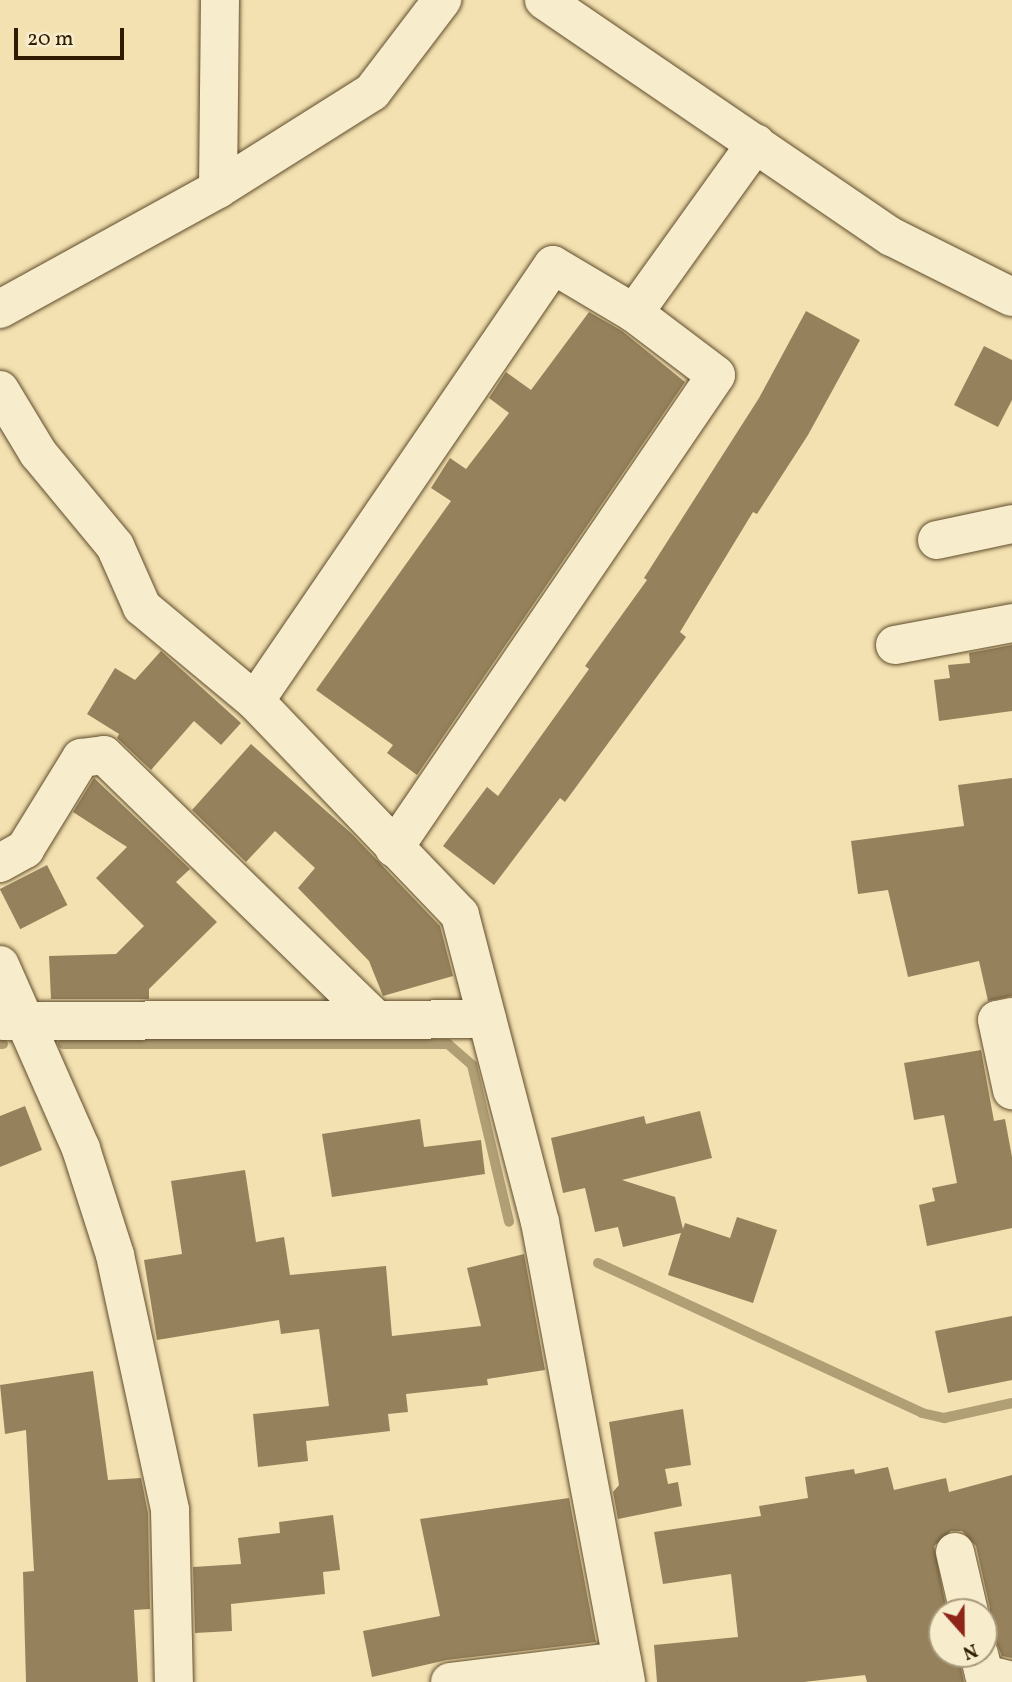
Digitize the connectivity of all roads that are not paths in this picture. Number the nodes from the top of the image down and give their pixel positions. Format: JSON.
{"nodes":[{"id":1,"x":220,"y":0,"type":"edge"},
{"id":2,"x":442,"y":0,"type":"edge"},
{"id":3,"x":544,"y":0,"type":"edge"},
{"id":4,"x":756,"y":143,"type":"junction"},
{"id":5,"x":218,"y":189,"type":"junction"},
{"id":6,"x":1012,"y":297,"type":"edge"},
{"id":7,"x":0,"y":310,"type":"edge"},
{"id":8,"x":634,"y":313,"type":"junction"},
{"id":9,"x":0,"y":390,"type":"edge"},
{"id":10,"x":1012,"y":524,"type":"edge"},
{"id":11,"x":937,"y":540,"type":"dead end"},
{"id":12,"x":1012,"y":623,"type":"edge"},
{"id":13,"x":895,"y":645,"type":"dead end"},
{"id":14,"x":255,"y":701,"type":"junction"},
{"id":15,"x":394,"y":848,"type":"junction"},
{"id":16,"x":0,"y":863,"type":"edge"},
{"id":17,"x":0,"y":965,"type":"edge"},
{"id":18,"x":373,"y":1017,"type":"junction"},
{"id":19,"x":1012,"y":1017,"type":"edge"},
{"id":20,"x":487,"y":1019,"type":"junction"},
{"id":21,"x":13,"y":1022,"type":"edge"},
{"id":22,"x":1012,"y":1090,"type":"edge"},
{"id":23,"x":956,"y":1552,"type":"dead end"},
{"id":24,"x":967,"y":1598,"type":"edge"},
{"id":25,"x":982,"y":1668,"type":"edge"},
{"id":26,"x":624,"y":1671,"type":"edge"},
{"id":27,"x":1012,"y":1681,"type":"edge"},
{"id":28,"x":174,"y":1682,"type":"edge"},
{"id":29,"x":450,"y":1682,"type":"edge"}],
"edges":[{"from":1,"to":5,"type":"lane"},
{"from":2,"to":5,"type":"lane"},
{"from":3,"to":4,"type":"lane"},
{"from":4,"to":6,"type":"lane"},
{"from":4,"to":8,"type":"lane"},
{"from":5,"to":7,"type":"lane"},
{"from":8,"to":14,"type":"lane"},
{"from":8,"to":15,"type":"lane"},
{"from":9,"to":14,"type":"lane"},
{"from":10,"to":11,"type":"lane"},
{"from":12,"to":13,"type":"lane"},
{"from":14,"to":15,"type":"lane"},
{"from":15,"to":20,"type":"lane"},
{"from":16,"to":18,"type":"lane"},
{"from":17,"to":21,"type":"lane"},
{"from":18,"to":20,"type":"lane"},
{"from":18,"to":21,"type":"lane"},
{"from":19,"to":22,"type":"lane"},
{"from":20,"to":26,"type":"lane"},
{"from":21,"to":28,"type":"lane"},
{"from":23,"to":24,"type":"lane"},
{"from":25,"to":27,"type":"lane"},
{"from":26,"to":29,"type":"lane"}]}
